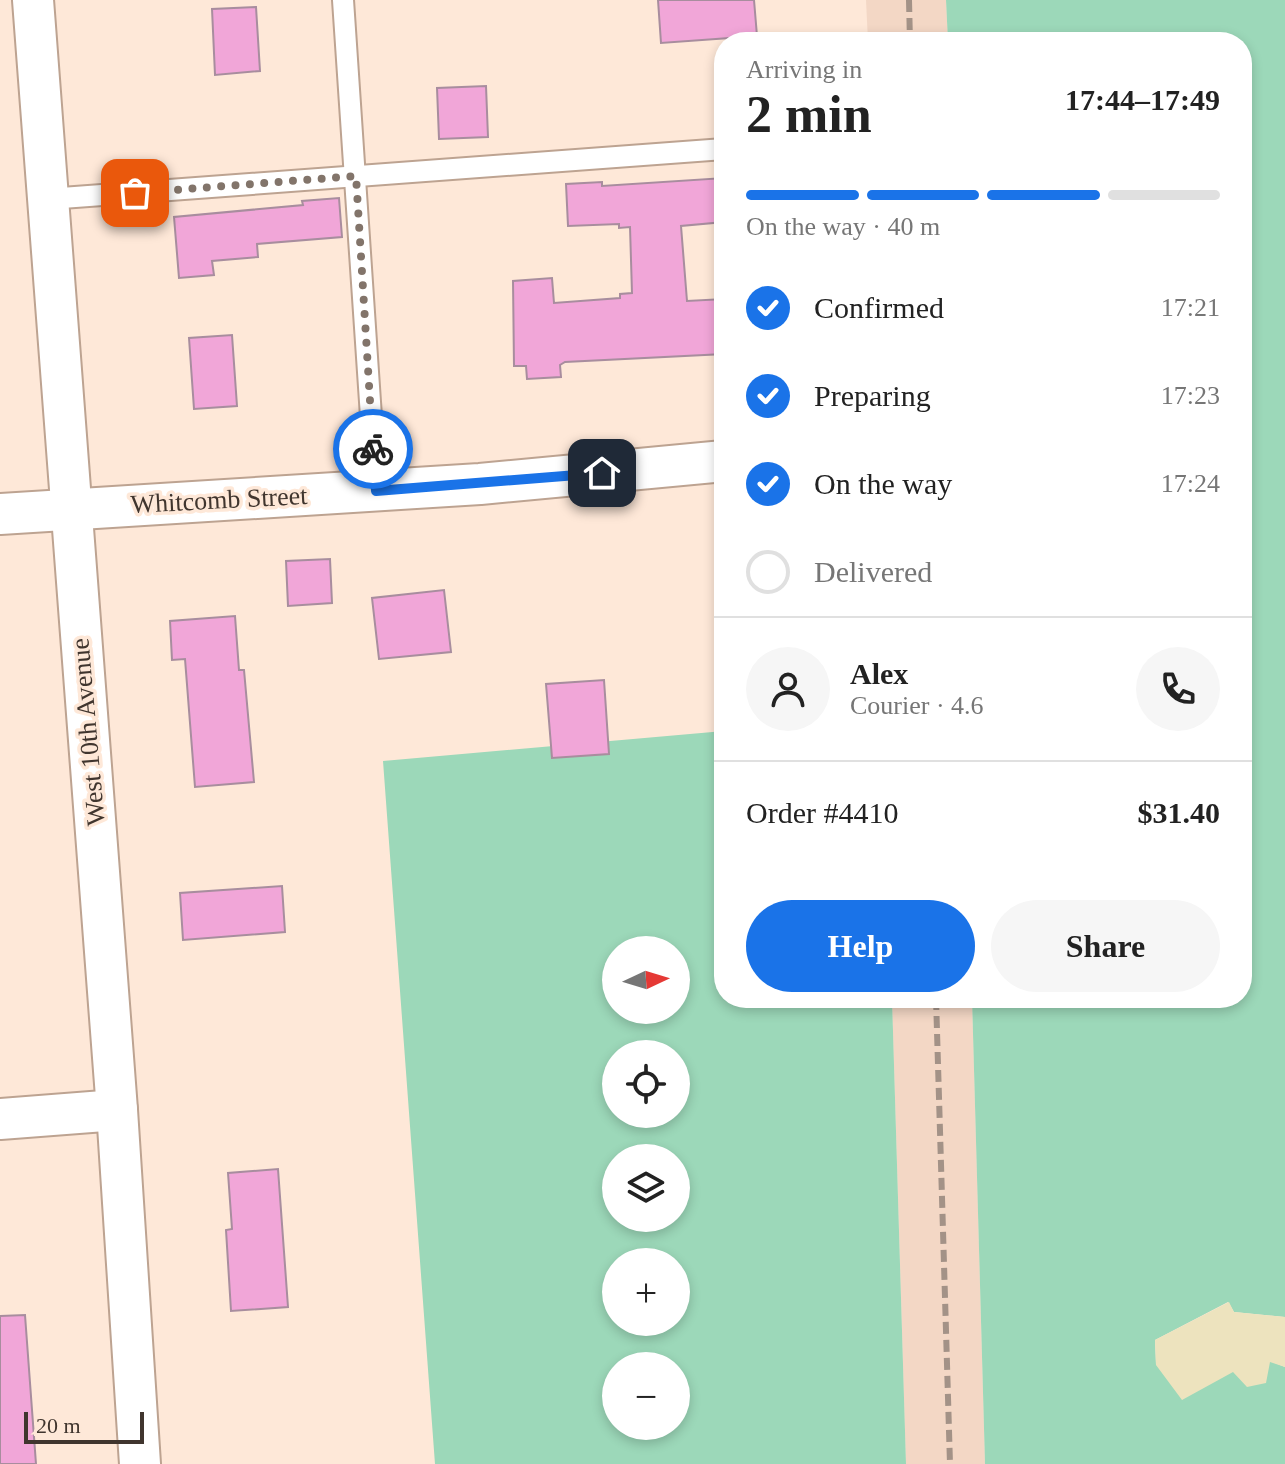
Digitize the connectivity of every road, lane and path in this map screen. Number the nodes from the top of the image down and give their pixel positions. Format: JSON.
{"nodes":[{"id":1,"x":33,"y":0,"type":"edge"},
{"id":2,"x":343,"y":0,"type":"edge"},
{"id":3,"x":714,"y":150,"type":"edge"},
{"id":4,"x":356,"y":176,"type":"junction"},
{"id":5,"x":48,"y":199,"type":"junction"},
{"id":6,"x":714,"y":462,"type":"edge"},
{"id":7,"x":376,"y":491,"type":"junction"},
{"id":8,"x":70,"y":509,"type":"junction"},
{"id":9,"x":0,"y":514,"type":"edge"},
{"id":10,"x":117,"y":1110,"type":"junction"},
{"id":11,"x":0,"y":1119,"type":"edge"},
{"id":12,"x":140,"y":1464,"type":"edge"}],
"edges":[{"from":1,"to":5,"type":"street","name":"West 10th Avenue"},
{"from":2,"to":4,"type":"lane"},
{"from":3,"to":4,"type":"lane"},
{"from":4,"to":5,"type":"lane"},
{"from":4,"to":7,"type":"lane"},
{"from":5,"to":8,"type":"street","name":"West 10th Avenue"},
{"from":6,"to":7,"type":"street","name":"Whitcomb Street"},
{"from":7,"to":8,"type":"street","name":"Whitcomb Street"},
{"from":8,"to":9,"type":"street","name":"Whitcomb Street"},
{"from":8,"to":10,"type":"street","name":"West 10th Avenue"},
{"from":10,"to":11,"type":"street"},
{"from":10,"to":12,"type":"street","name":"West 10th Avenue"}]}
